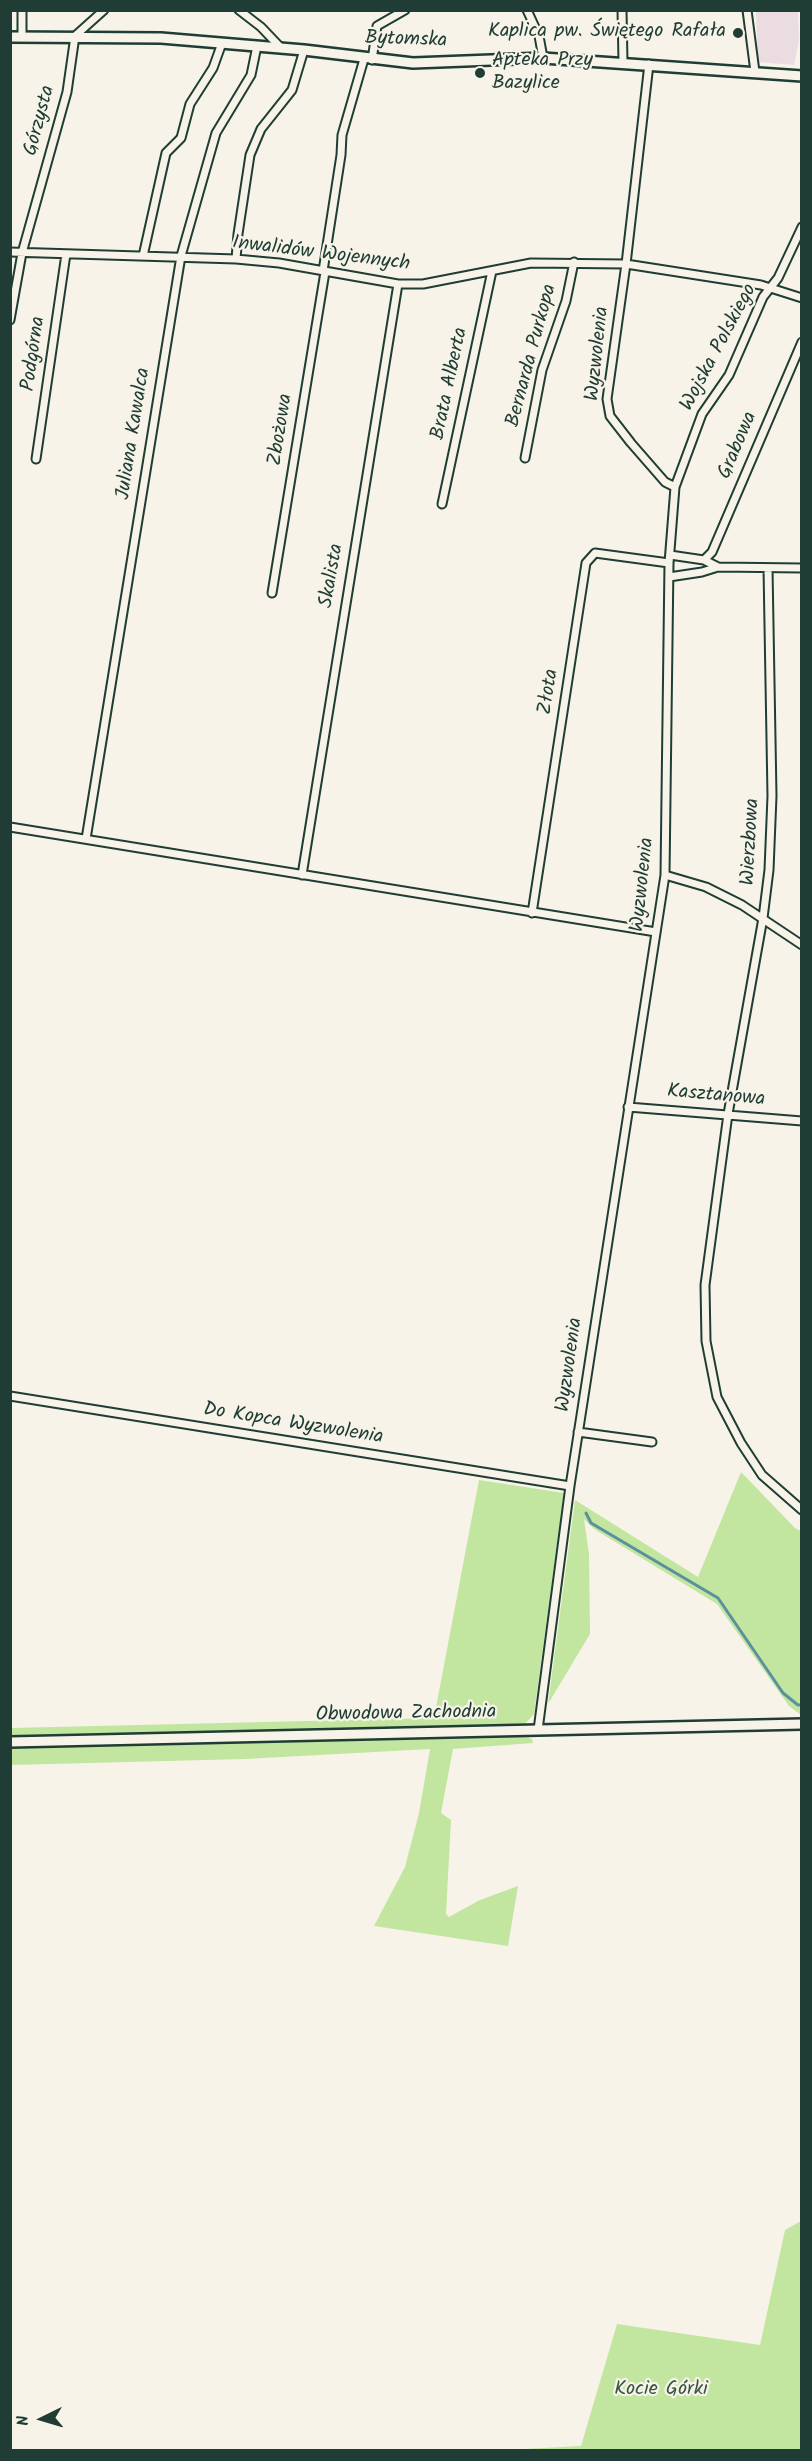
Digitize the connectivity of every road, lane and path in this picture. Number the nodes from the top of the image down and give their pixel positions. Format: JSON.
{"nodes":[{"id":1,"x":22,"y":10,"type":"edge"},
{"id":2,"x":104,"y":10,"type":"edge"},
{"id":3,"x":238,"y":10,"type":"edge"},
{"id":4,"x":405,"y":10,"type":"edge"},
{"id":5,"x":527,"y":10,"type":"edge"},
{"id":6,"x":622,"y":10,"type":"edge"},
{"id":7,"x":747,"y":10,"type":"edge"},
{"id":8,"x":75,"y":36,"type":"junction"},
{"id":9,"x":10,"y":37,"type":"edge"},
{"id":10,"x":22,"y":37,"type":"junction"},
{"id":11,"x":222,"y":43,"type":"junction"},
{"id":12,"x":257,"y":46,"type":"junction"},
{"id":13,"x":281,"y":48,"type":"junction"},
{"id":14,"x":304,"y":50,"type":"junction"},
{"id":15,"x":543,"y":58,"type":"junction"},
{"id":16,"x":368,"y":59,"type":"junction"},
{"id":17,"x":623,"y":62,"type":"junction"},
{"id":18,"x":649,"y":64,"type":"junction"},
{"id":19,"x":755,"y":72,"type":"junction"},
{"id":20,"x":801,"y":76,"type":"edge"},
{"id":21,"x":801,"y":227,"type":"edge"},
{"id":22,"x":10,"y":252,"type":"edge"},
{"id":23,"x":22,"y":253,"type":"junction"},
{"id":24,"x":66,"y":254,"type":"junction"},
{"id":25,"x":143,"y":256,"type":"junction"},
{"id":26,"x":181,"y":256,"type":"junction"},
{"id":27,"x":236,"y":259,"type":"junction"},
{"id":28,"x":574,"y":262,"type":"junction"},
{"id":29,"x":626,"y":264,"type":"junction"},
{"id":30,"x":324,"y":271,"type":"junction"},
{"id":31,"x":492,"y":271,"type":"junction"},
{"id":32,"x":398,"y":284,"type":"junction"},
{"id":33,"x":770,"y":288,"type":"junction"},
{"id":34,"x":801,"y":298,"type":"edge"},
{"id":35,"x":10,"y":320,"type":"edge"},
{"id":36,"x":801,"y":342,"type":"edge"},
{"id":37,"x":525,"y":458,"type":"dead end"},
{"id":38,"x":36,"y":459,"type":"dead end"},
{"id":39,"x":675,"y":487,"type":"junction"},
{"id":40,"x":442,"y":504,"type":"dead end"},
{"id":41,"x":670,"y":555,"type":"junction"},
{"id":42,"x":704,"y":560,"type":"junction"},
{"id":43,"x":669,"y":564,"type":"junction"},
{"id":44,"x":718,"y":567,"type":"junction"},
{"id":45,"x":768,"y":568,"type":"junction"},
{"id":46,"x":801,"y":568,"type":"edge"},
{"id":47,"x":669,"y":577,"type":"junction"},
{"id":48,"x":272,"y":593,"type":"dead end"},
{"id":49,"x":10,"y":827,"type":"edge"},
{"id":50,"x":86,"y":839,"type":"junction"},
{"id":51,"x":302,"y":875,"type":"junction"},
{"id":52,"x":665,"y":875,"type":"junction"},
{"id":53,"x":532,"y":913,"type":"junction"},
{"id":54,"x":763,"y":918,"type":"junction"},
{"id":55,"x":656,"y":933,"type":"junction"},
{"id":56,"x":801,"y":945,"type":"edge"},
{"id":57,"x":628,"y":1107,"type":"junction"},
{"id":58,"x":728,"y":1114,"type":"junction"},
{"id":59,"x":801,"y":1120,"type":"edge"},
{"id":60,"x":10,"y":1396,"type":"edge"},
{"id":61,"x":578,"y":1432,"type":"junction"},
{"id":62,"x":652,"y":1442,"type":"dead end"},
{"id":63,"x":570,"y":1486,"type":"junction"},
{"id":64,"x":801,"y":1510,"type":"edge"},
{"id":65,"x":801,"y":1724,"type":"edge"},
{"id":66,"x":538,"y":1730,"type":"junction"},
{"id":67,"x":10,"y":1742,"type":"edge"}],
"edges":[{"from":1,"to":10,"type":"street"},
{"from":2,"to":8,"type":"street"},
{"from":3,"to":13,"type":"street"},
{"from":4,"to":16,"type":"street","name":"Zbożowa"},
{"from":5,"to":15,"type":"street"},
{"from":6,"to":17,"type":"street"},
{"from":7,"to":19,"type":"street"},
{"from":8,"to":10,"type":"street","name":"Bytomska"},
{"from":8,"to":11,"type":"street","name":"Bytomska"},
{"from":8,"to":23,"type":"street","name":"Górzysta"},
{"from":9,"to":10,"type":"street","name":"Bytomska"},
{"from":11,"to":12,"type":"street","name":"Bytomska"},
{"from":11,"to":25,"type":"street"},
{"from":12,"to":13,"type":"street","name":"Bytomska"},
{"from":12,"to":26,"type":"street","name":"Juliana Kawalca"},
{"from":13,"to":14,"type":"street","name":"Bytomska"},
{"from":14,"to":16,"type":"street","name":"Bytomska"},
{"from":14,"to":27,"type":"street"},
{"from":15,"to":16,"type":"street","name":"Bytomska"},
{"from":15,"to":17,"type":"street","name":"Bytomska"},
{"from":16,"to":30,"type":"street","name":"Zbożowa"},
{"from":17,"to":18,"type":"street","name":"Bytomska"},
{"from":18,"to":19,"type":"street","name":"Bytomska"},
{"from":18,"to":29,"type":"street","name":"Wyzwolenia"},
{"from":19,"to":20,"type":"street","name":"Bytomska"},
{"from":21,"to":33,"type":"street","name":"Wojska Polskiego"},
{"from":22,"to":23,"type":"street","name":"Inwalidów Wojennych"},
{"from":23,"to":24,"type":"street","name":"Inwalidów Wojennych"},
{"from":23,"to":35,"type":"street","name":"Górzysta"},
{"from":24,"to":25,"type":"street","name":"Inwalidów Wojennych"},
{"from":24,"to":38,"type":"street","name":"Podgórna"},
{"from":25,"to":26,"type":"street","name":"Inwalidów Wojennych"},
{"from":26,"to":27,"type":"street","name":"Inwalidów Wojennych"},
{"from":26,"to":50,"type":"street","name":"Juliana Kawalca"},
{"from":27,"to":30,"type":"street","name":"Inwalidów Wojennych"},
{"from":28,"to":29,"type":"street","name":"Inwalidów Wojennych"},
{"from":28,"to":31,"type":"street","name":"Inwalidów Wojennych"},
{"from":28,"to":37,"type":"street","name":"Bernarda Purkopa"},
{"from":29,"to":33,"type":"street","name":"Inwalidów Wojennych"},
{"from":29,"to":39,"type":"street","name":"Wyzwolenia"},
{"from":30,"to":32,"type":"street","name":"Inwalidów Wojennych"},
{"from":30,"to":48,"type":"street","name":"Zbożowa"},
{"from":31,"to":32,"type":"street","name":"Inwalidów Wojennych"},
{"from":31,"to":40,"type":"street","name":"Brata Alberta"},
{"from":32,"to":51,"type":"street","name":"Skalista"},
{"from":33,"to":34,"type":"street","name":"Inwalidów Wojennych"},
{"from":33,"to":39,"type":"street","name":"Wojska Polskiego"},
{"from":36,"to":42,"type":"street","name":"Grabowa"},
{"from":39,"to":41,"type":"street","name":"Wyzwolenia"},
{"from":41,"to":42,"type":"street"},
{"from":41,"to":43,"type":"street","name":"Wyzwolenia"},
{"from":42,"to":44,"type":"street"},
{"from":43,"to":47,"type":"street","name":"Wyzwolenia"},
{"from":43,"to":53,"type":"street","name":"Złota"},
{"from":44,"to":45,"type":"street"},
{"from":44,"to":47,"type":"street"},
{"from":45,"to":46,"type":"street"},
{"from":45,"to":54,"type":"street","name":"Wierzbowa"},
{"from":47,"to":52,"type":"street","name":"Wyzwolenia"},
{"from":49,"to":50,"type":"street"},
{"from":50,"to":51,"type":"street"},
{"from":51,"to":53,"type":"street"},
{"from":52,"to":54,"type":"street"},
{"from":52,"to":55,"type":"street","name":"Wyzwolenia"},
{"from":53,"to":55,"type":"street"},
{"from":54,"to":56,"type":"street"},
{"from":54,"to":58,"type":"street","name":"Wierzbowa"},
{"from":55,"to":57,"type":"street","name":"Wyzwolenia"},
{"from":57,"to":58,"type":"street","name":"Kasztanowa"},
{"from":57,"to":61,"type":"street","name":"Wyzwolenia"},
{"from":58,"to":59,"type":"street","name":"Kasztanowa"},
{"from":58,"to":64,"type":"street","name":"Wierzbowa"},
{"from":60,"to":63,"type":"street","name":"Do Kopca Wyzwolenia"},
{"from":61,"to":62,"type":"street"},
{"from":61,"to":63,"type":"street","name":"Wyzwolenia"},
{"from":63,"to":66,"type":"street","name":"Wyzwolenia"},
{"from":65,"to":66,"type":"street","name":"Obwodowa Zachodnia"},
{"from":66,"to":67,"type":"street","name":"Obwodowa Zachodnia"}]}
